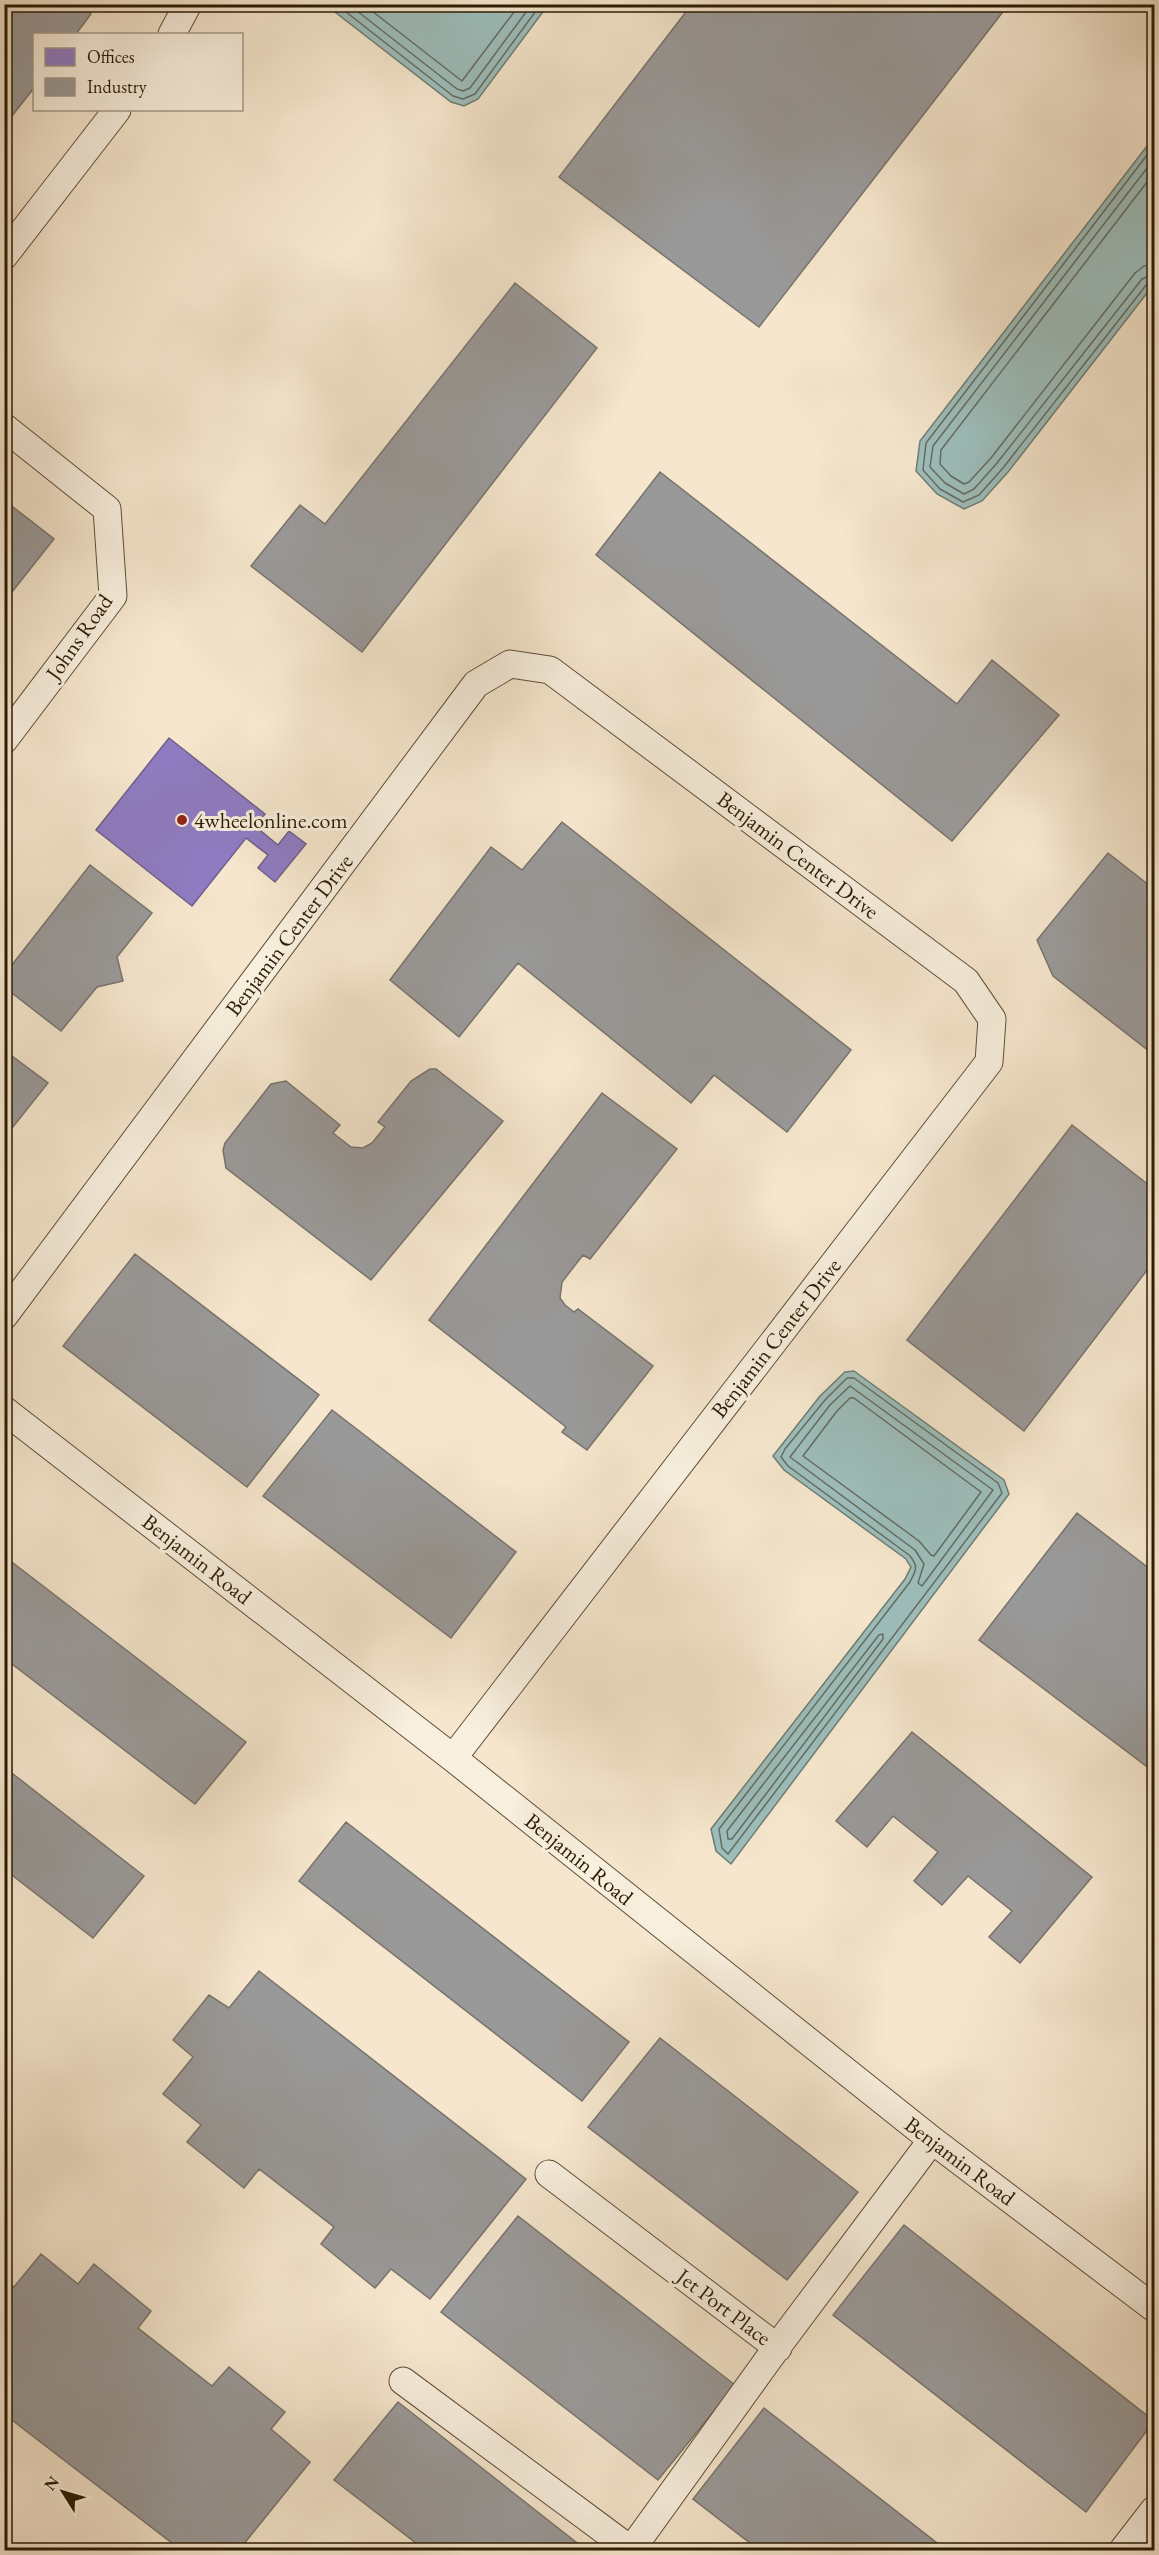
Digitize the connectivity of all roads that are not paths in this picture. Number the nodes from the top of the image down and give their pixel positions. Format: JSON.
{"nodes":[{"id":1,"x":188,"y":4,"type":"edge"},
{"id":2,"x":173,"y":33,"type":"edge"},
{"id":3,"x":116,"y":111,"type":"edge"},
{"id":4,"x":4,"y":256,"type":"edge"},
{"id":5,"x":4,"y":427,"type":"edge"},
{"id":6,"x":4,"y":740,"type":"edge"},
{"id":7,"x":4,"y":1317,"type":"edge"},
{"id":8,"x":4,"y":1410,"type":"edge"},
{"id":9,"x":453,"y":1758,"type":"junction"},
{"id":10,"x":932,"y":2140,"type":"junction"},
{"id":11,"x":549,"y":2174,"type":"dead end"},
{"id":12,"x":1155,"y":2308,"type":"edge"},
{"id":13,"x":778,"y":2348,"type":"junction"},
{"id":14,"x":403,"y":2381,"type":"dead end"},
{"id":15,"x":1155,"y":2510,"type":"edge"},
{"id":16,"x":631,"y":2550,"type":"edge"},
{"id":17,"x":1124,"y":2550,"type":"edge"}],
"edges":[{"from":1,"to":2,"type":"street"},
{"from":3,"to":4,"type":"street"},
{"from":5,"to":6,"type":"street","name":"Johns Road"},
{"from":7,"to":9,"type":"street","name":"Benjamin Center Drive"},
{"from":8,"to":9,"type":"street","name":"Benjamin Road"},
{"from":9,"to":10,"type":"street","name":"Benjamin Road"},
{"from":10,"to":12,"type":"street","name":"Benjamin Road"},
{"from":10,"to":13,"type":"street","name":"Jet Port Place"},
{"from":11,"to":13,"type":"street","name":"Jet Port Place"},
{"from":13,"to":16,"type":"street"},
{"from":14,"to":16,"type":"street"},
{"from":15,"to":17,"type":"street"}]}
